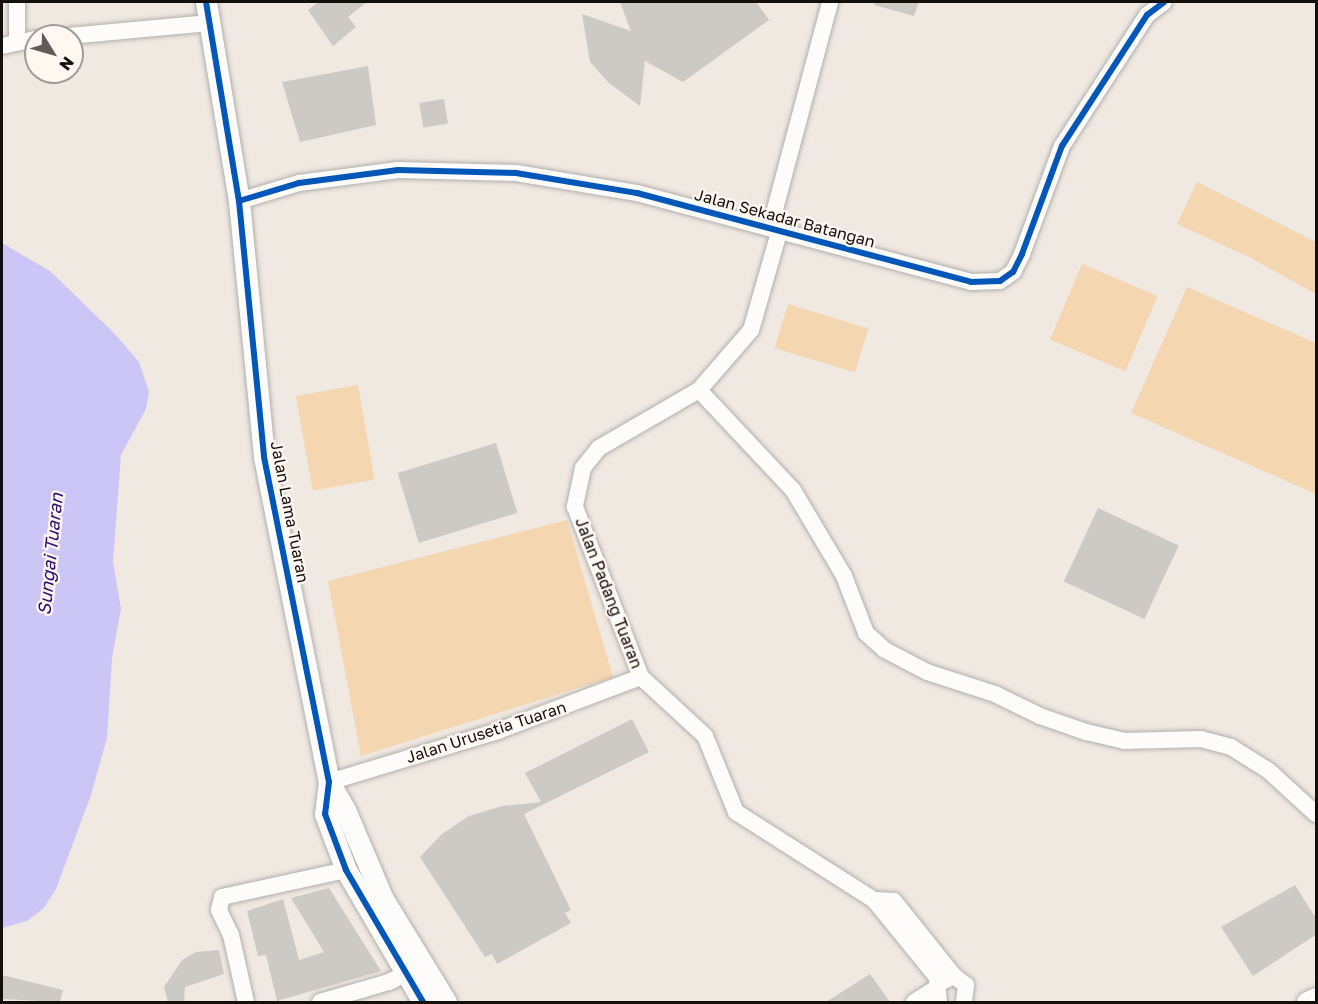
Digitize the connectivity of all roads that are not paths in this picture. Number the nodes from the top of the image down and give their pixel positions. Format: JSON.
{"nodes":[{"id":1,"x":17,"y":2,"type":"edge"},
{"id":2,"x":206,"y":2,"type":"edge"},
{"id":3,"x":830,"y":2,"type":"edge"},
{"id":4,"x":1164,"y":2,"type":"edge"},
{"id":5,"x":209,"y":23,"type":"junction"},
{"id":6,"x":84,"y":35,"type":"edge"},
{"id":7,"x":24,"y":41,"type":"edge"},
{"id":8,"x":9,"y":44,"type":"edge"},
{"id":9,"x":239,"y":201,"type":"junction"},
{"id":10,"x":775,"y":228,"type":"junction"},
{"id":11,"x":699,"y":390,"type":"junction"},
{"id":12,"x":641,"y":677,"type":"junction"},
{"id":13,"x":328,"y":782,"type":"junction"},
{"id":14,"x":1317,"y":814,"type":"edge"},
{"id":15,"x":346,"y":870,"type":"junction"},
{"id":16,"x":405,"y":974,"type":"junction"},
{"id":17,"x":942,"y":987,"type":"edge"},
{"id":18,"x":1317,"y":998,"type":"edge"},
{"id":19,"x":968,"y":1000,"type":"edge"},
{"id":20,"x":246,"y":1002,"type":"edge"},
{"id":21,"x":321,"y":1002,"type":"edge"},
{"id":22,"x":423,"y":1002,"type":"edge"},
{"id":23,"x":446,"y":1002,"type":"edge"},
{"id":24,"x":914,"y":1002,"type":"edge"},
{"id":25,"x":1307,"y":1002,"type":"edge"}],
"edges":[{"from":1,"to":8,"type":"street"},
{"from":2,"to":5,"type":"street","name":"Jalan Lama Tuaran"},
{"from":3,"to":10,"type":"street","name":"Jalan Padang Tuaran"},
{"from":4,"to":10,"type":"street","name":"Jalan Sekadar Batangan"},
{"from":5,"to":6,"type":"street"},
{"from":5,"to":9,"type":"street","name":"Jalan Lama Tuaran"},
{"from":7,"to":8,"type":"street"},
{"from":9,"to":10,"type":"street","name":"Jalan Sekadar Batangan"},
{"from":9,"to":13,"type":"street","name":"Jalan Lama Tuaran"},
{"from":10,"to":11,"type":"street","name":"Jalan Padang Tuaran"},
{"from":11,"to":12,"type":"street","name":"Jalan Padang Tuaran"},
{"from":11,"to":14,"type":"street"},
{"from":12,"to":13,"type":"street","name":"Jalan Urusetia Tuaran"},
{"from":12,"to":17,"type":"street","name":"Jalan Padang Tuaran"},
{"from":13,"to":15,"type":"street","name":"Jalan Lama Tuaran"},
{"from":13,"to":23,"type":"street","name":"Jalan Lama Tuaran"},
{"from":15,"to":16,"type":"street","name":"Jalan Lama Tuaran"},
{"from":15,"to":20,"type":"street"},
{"from":16,"to":21,"type":"street"},
{"from":16,"to":22,"type":"street","name":"Jalan Lama Tuaran"},
{"from":17,"to":19,"type":"street","name":"Jalan Padang Tuaran"},
{"from":17,"to":24,"type":"street"},
{"from":18,"to":25,"type":"street"}]}
